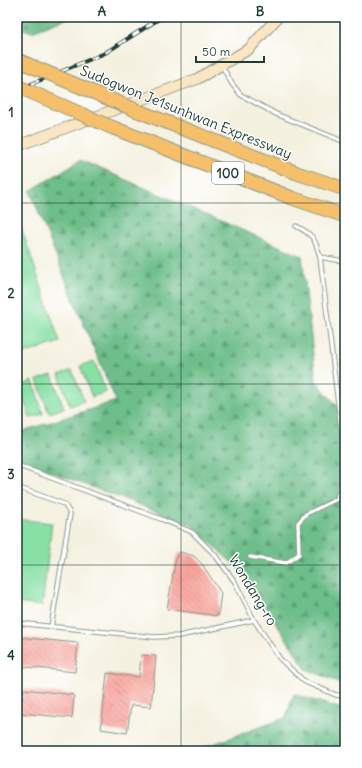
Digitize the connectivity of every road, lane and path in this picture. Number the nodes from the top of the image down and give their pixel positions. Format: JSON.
{"nodes":[{"id":1,"x":278,"y":17,"type":"edge"},
{"id":2,"x":17,"y":60,"type":"edge"},
{"id":3,"x":222,"y":65,"type":"junction"},
{"id":4,"x":17,"y":86,"type":"edge"},
{"id":5,"x":345,"y":142,"type":"edge"},
{"id":6,"x":17,"y":146,"type":"edge"},
{"id":7,"x":345,"y":189,"type":"edge"},
{"id":8,"x":345,"y":216,"type":"edge"},
{"id":9,"x":296,"y":226,"type":"dead end"},
{"id":10,"x":320,"y":258,"type":"junction"},
{"id":11,"x":345,"y":263,"type":"edge"},
{"id":12,"x":17,"y":465,"type":"edge"},
{"id":13,"x":17,"y":487,"type":"edge"},
{"id":14,"x":250,"y":556,"type":"dead end"},
{"id":15,"x":254,"y":620,"type":"junction"},
{"id":16,"x":17,"y":623,"type":"edge"},
{"id":17,"x":51,"y":627,"type":"junction"},
{"id":18,"x":345,"y":696,"type":"edge"}],
"edges":[{"from":1,"to":3,"type":"main road"},
{"from":2,"to":7,"type":"highway","name":"Sudogwon Je1sunhwan Expressway","number":"100","bridge":true},
{"from":3,"to":5,"type":"lane"},
{"from":3,"to":6,"type":"main road"},
{"from":4,"to":8,"type":"highway","number":"100","bridge":true},
{"from":9,"to":10,"type":"lane"},
{"from":10,"to":11,"type":"lane"},
{"from":10,"to":14,"type":"lane"},
{"from":12,"to":15,"type":"lane","name":"Wondang-ro"},
{"from":13,"to":17,"type":"lane"},
{"from":15,"to":17,"type":"lane"},
{"from":15,"to":18,"type":"lane","name":"Wondang-ro"},
{"from":16,"to":17,"type":"lane"}]}
